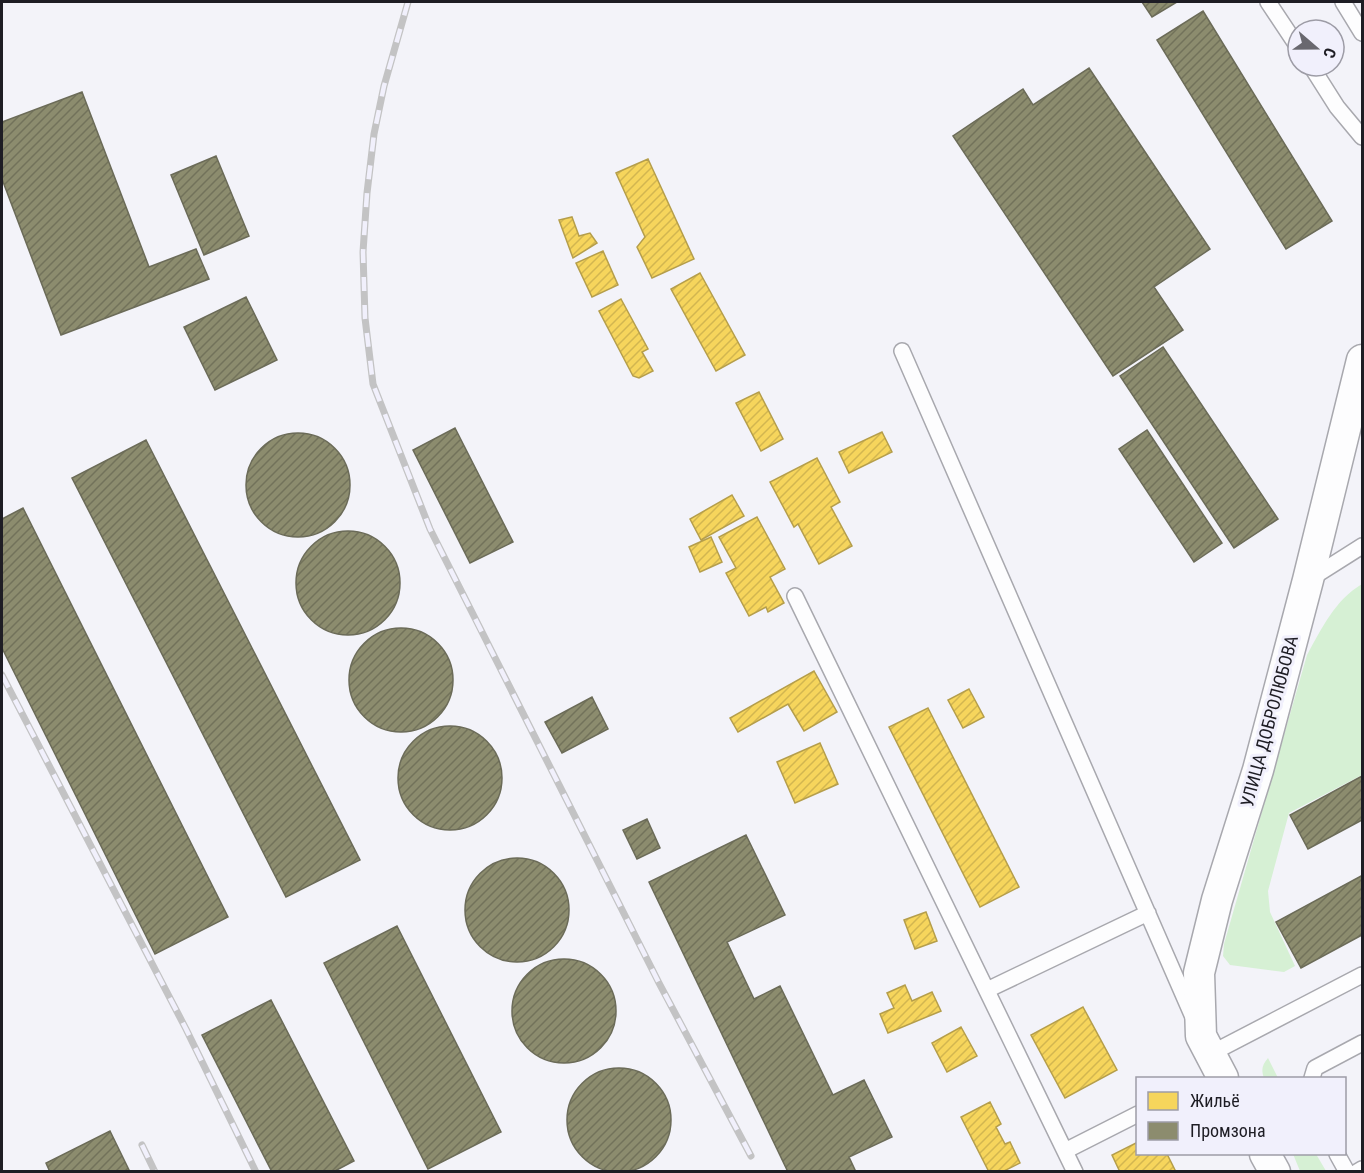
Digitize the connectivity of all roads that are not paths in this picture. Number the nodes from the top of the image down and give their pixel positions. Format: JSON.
{"nodes":[{"id":1,"x":1268,"y":2,"type":"edge"},
{"id":2,"x":1343,"y":2,"type":"edge"},
{"id":3,"x":1286,"y":29,"type":"edge"},
{"id":4,"x":1362,"y":33,"type":"edge"},
{"id":5,"x":1319,"y":78,"type":"edge"},
{"id":6,"x":1362,"y":137,"type":"edge"},
{"id":7,"x":902,"y":351,"type":"dead end"},
{"id":8,"x":1362,"y":360,"type":"edge"},
{"id":9,"x":1362,"y":546,"type":"edge"},
{"id":10,"x":1308,"y":580,"type":"junction"},
{"id":11,"x":795,"y":596,"type":"dead end"},
{"id":12,"x":1148,"y":914,"type":"junction"},
{"id":13,"x":1362,"y":975,"type":"edge"},
{"id":14,"x":987,"y":990,"type":"junction"},
{"id":15,"x":1362,"y":1043,"type":"edge"},
{"id":16,"x":1212,"y":1064,"type":"edge"},
{"id":17,"x":1312,"y":1077,"type":"edge"},
{"id":18,"x":1136,"y":1115,"type":"edge"},
{"id":19,"x":1065,"y":1151,"type":"junction"},
{"id":20,"x":1266,"y":1155,"type":"edge"},
{"id":21,"x":1338,"y":1155,"type":"edge"},
{"id":22,"x":1362,"y":1169,"type":"edge"},
{"id":23,"x":1075,"y":1172,"type":"edge"},
{"id":24,"x":1275,"y":1172,"type":"edge"},
{"id":25,"x":1347,"y":1172,"type":"edge"},
{"id":26,"x":1357,"y":1172,"type":"edge"}],
"edges":[{"from":1,"to":3,"type":"lane"},
{"from":2,"to":4,"type":"lane"},
{"from":5,"to":6,"type":"lane"},
{"from":7,"to":12,"type":"lane"},
{"from":8,"to":10,"type":"street","name":"УЛИЦА ДОБРОЛЮБОВА"},
{"from":9,"to":10,"type":"lane"},
{"from":10,"to":16,"type":"street","name":"УЛИЦА ДОБРОЛЮБОВА"},
{"from":11,"to":14,"type":"lane"},
{"from":12,"to":14,"type":"lane"},
{"from":12,"to":16,"type":"lane"},
{"from":13,"to":16,"type":"lane"},
{"from":14,"to":19,"type":"lane"},
{"from":15,"to":17,"type":"lane"},
{"from":18,"to":19,"type":"lane"},
{"from":19,"to":23,"type":"lane"},
{"from":20,"to":24,"type":"street"},
{"from":21,"to":25,"type":"lane"},
{"from":22,"to":26,"type":"lane"}]}
